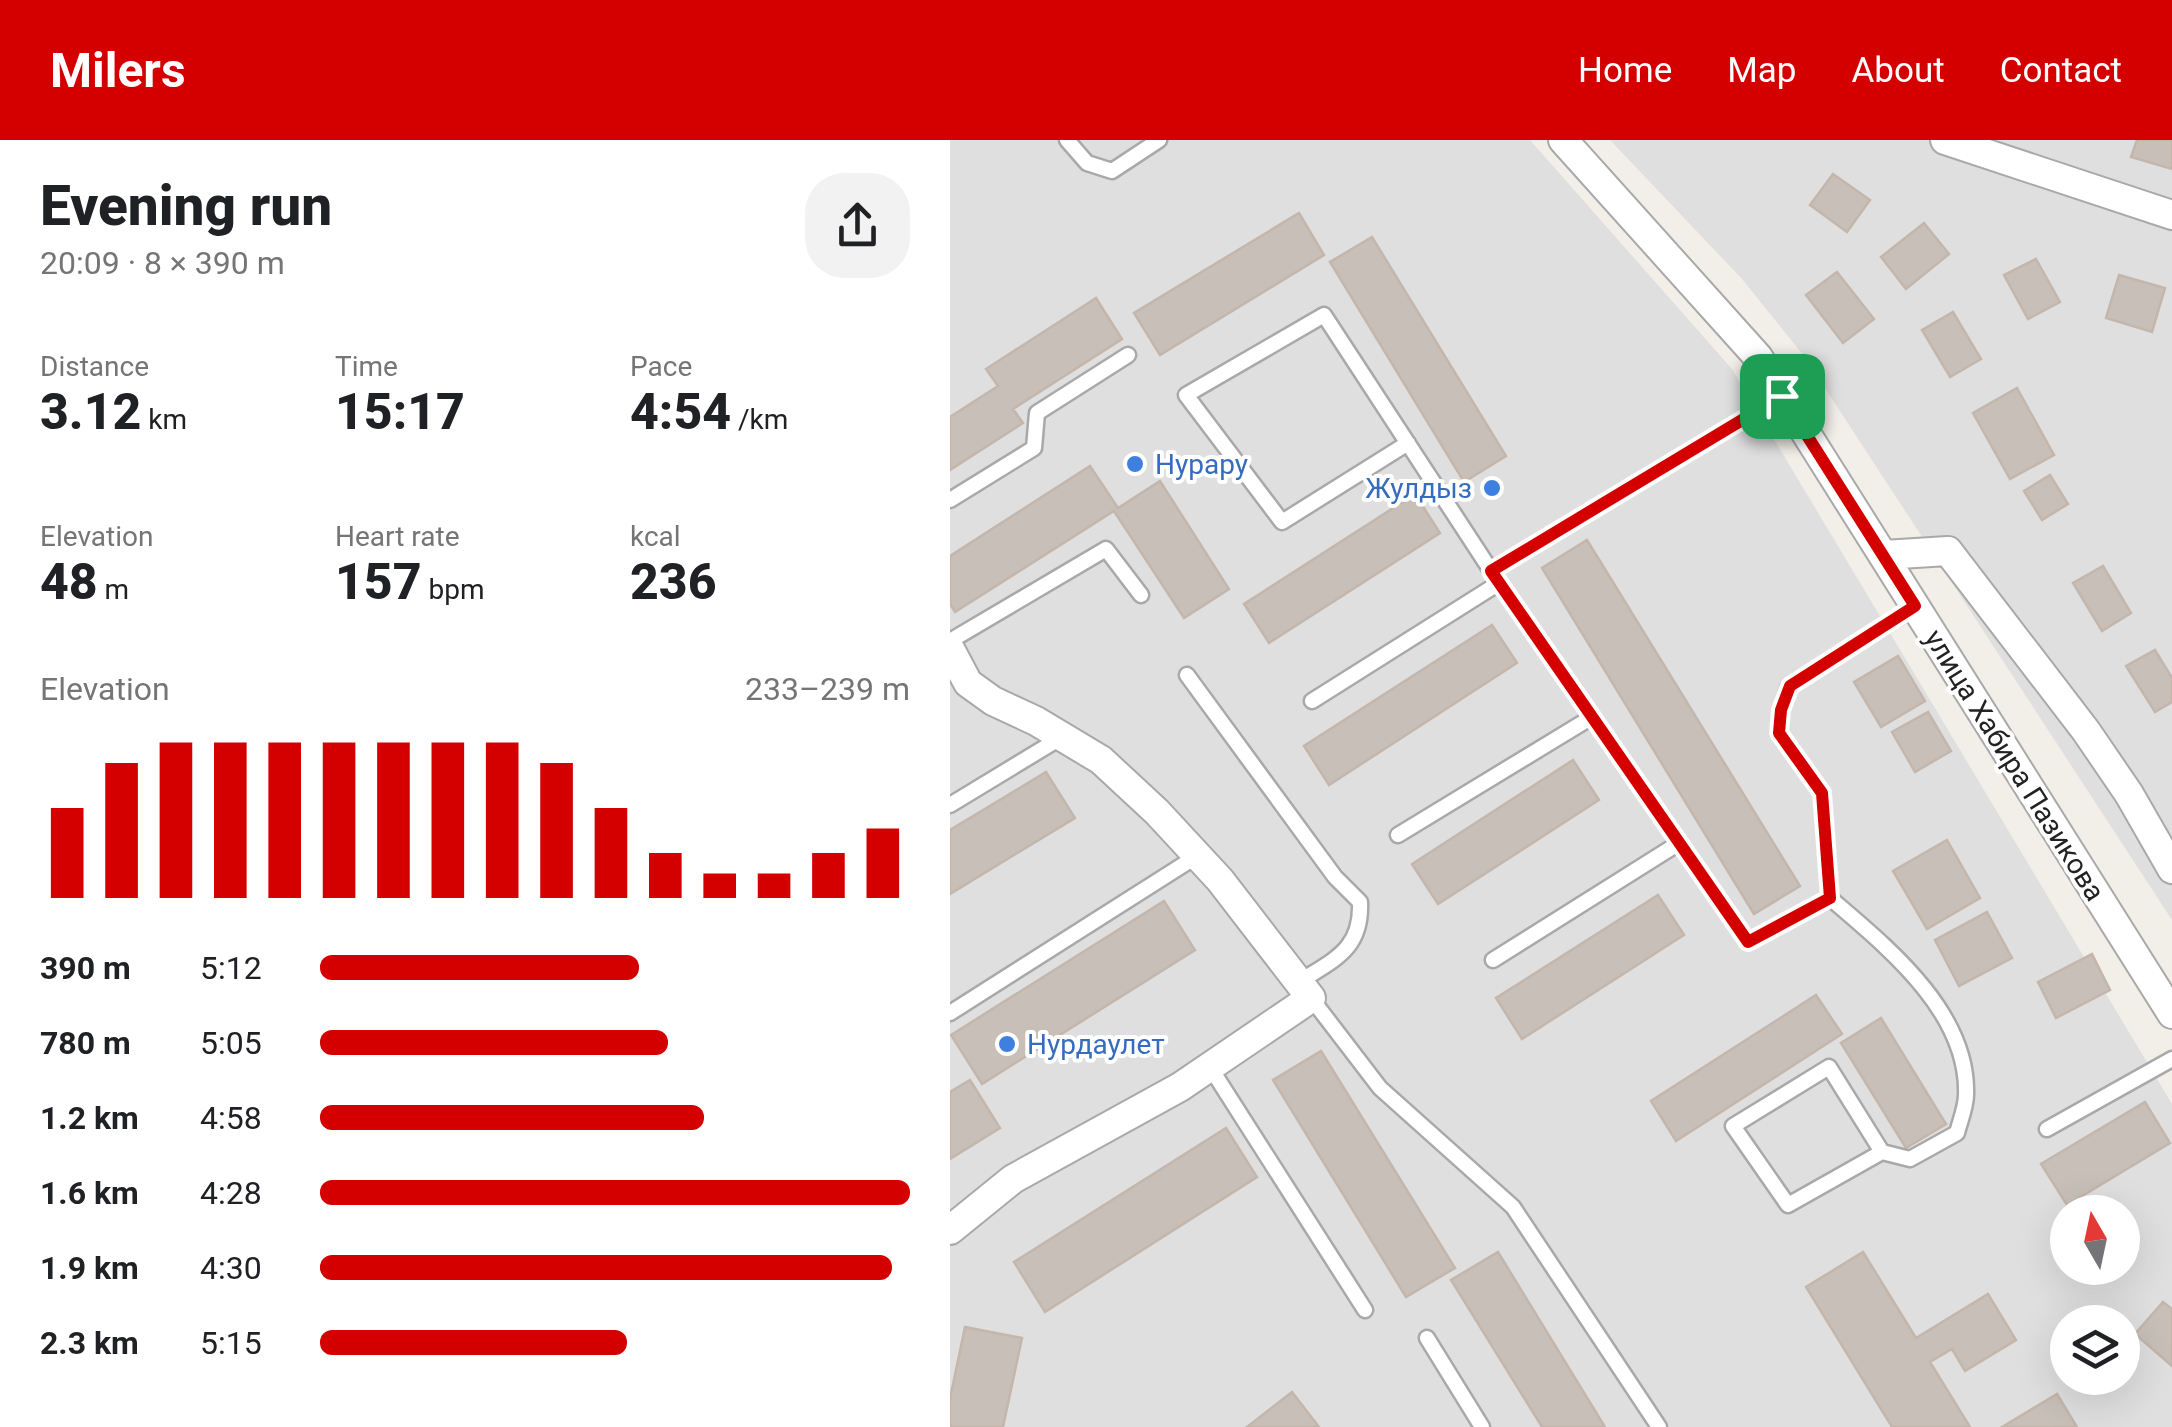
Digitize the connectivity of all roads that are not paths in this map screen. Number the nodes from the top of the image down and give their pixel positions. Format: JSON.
{"nodes":[{"id":1,"x":1066,"y":140,"type":"edge"},
{"id":2,"x":1158,"y":140,"type":"edge"},
{"id":3,"x":1563,"y":140,"type":"edge"},
{"id":4,"x":1945,"y":140,"type":"edge"},
{"id":5,"x":2172,"y":216,"type":"edge"},
{"id":6,"x":1128,"y":355,"type":"dead end"},
{"id":7,"x":1782,"y":396,"type":"junction"},
{"id":8,"x":1408,"y":443,"type":"junction"},
{"id":9,"x":950,"y":500,"type":"edge"},
{"id":10,"x":1882,"y":555,"type":"junction"},
{"id":11,"x":1495,"y":577,"type":"junction"},
{"id":12,"x":1141,"y":595,"type":"dead end"},
{"id":13,"x":1915,"y":606,"type":"junction"},
{"id":14,"x":950,"y":641,"type":"edge"},
{"id":15,"x":950,"y":649,"type":"edge"},
{"id":16,"x":1187,"y":675,"type":"dead end"},
{"id":17,"x":959,"y":688,"type":"edge"},
{"id":18,"x":1312,"y":701,"type":"dead end"},
{"id":19,"x":1592,"y":717,"type":"junction"},
{"id":20,"x":1062,"y":737,"type":"junction"},
{"id":21,"x":950,"y":805,"type":"edge"},
{"id":22,"x":1398,"y":835,"type":"dead end"},
{"id":23,"x":1679,"y":843,"type":"junction"},
{"id":24,"x":1197,"y":856,"type":"junction"},
{"id":25,"x":2172,"y":870,"type":"edge"},
{"id":26,"x":1830,"y":898,"type":"junction"},
{"id":27,"x":1493,"y":960,"type":"dead end"},
{"id":28,"x":1305,"y":990,"type":"junction"},
{"id":29,"x":950,"y":1014,"type":"edge"},
{"id":30,"x":2172,"y":1014,"type":"edge"},
{"id":31,"x":2172,"y":1060,"type":"edge"},
{"id":32,"x":1210,"y":1067,"type":"junction"},
{"id":33,"x":2047,"y":1128,"type":"dead end"},
{"id":34,"x":1882,"y":1152,"type":"junction"},
{"id":35,"x":950,"y":1230,"type":"edge"},
{"id":36,"x":1365,"y":1310,"type":"dead end"},
{"id":37,"x":1428,"y":1338,"type":"dead end"},
{"id":38,"x":1482,"y":1427,"type":"edge"},
{"id":39,"x":1660,"y":1427,"type":"edge"}],
"edges":[{"from":1,"to":2,"type":"lane"},
{"from":3,"to":7,"type":"street","name":"улица Хабира Пазикова"},
{"from":4,"to":5,"type":"street"},
{"from":6,"to":9,"type":"lane"},
{"from":7,"to":10,"type":"street","name":"улица Хабира Пазикова"},
{"from":7,"to":11,"type":"lane"},
{"from":8,"to":8,"type":"lane"},
{"from":8,"to":11,"type":"lane"},
{"from":10,"to":13,"type":"street","name":"улица Хабира Пазикова"},
{"from":10,"to":25,"type":"street"},
{"from":11,"to":18,"type":"lane"},
{"from":11,"to":19,"type":"lane"},
{"from":12,"to":14,"type":"lane"},
{"from":13,"to":26,"type":"lane"},
{"from":13,"to":30,"type":"street","name":"улица Хабира Пазикова"},
{"from":15,"to":17,"type":"street"},
{"from":16,"to":28,"type":"lane"},
{"from":17,"to":20,"type":"street"},
{"from":19,"to":22,"type":"lane"},
{"from":19,"to":23,"type":"lane"},
{"from":20,"to":21,"type":"lane"},
{"from":20,"to":24,"type":"street"},
{"from":23,"to":26,"type":"lane"},
{"from":23,"to":27,"type":"lane"},
{"from":24,"to":28,"type":"street"},
{"from":24,"to":29,"type":"lane"},
{"from":26,"to":34,"type":"lane"},
{"from":28,"to":32,"type":"street"},
{"from":28,"to":39,"type":"lane"},
{"from":31,"to":33,"type":"lane"},
{"from":32,"to":35,"type":"street"},
{"from":32,"to":36,"type":"lane"},
{"from":34,"to":34,"type":"lane"},
{"from":37,"to":38,"type":"lane"}]}
